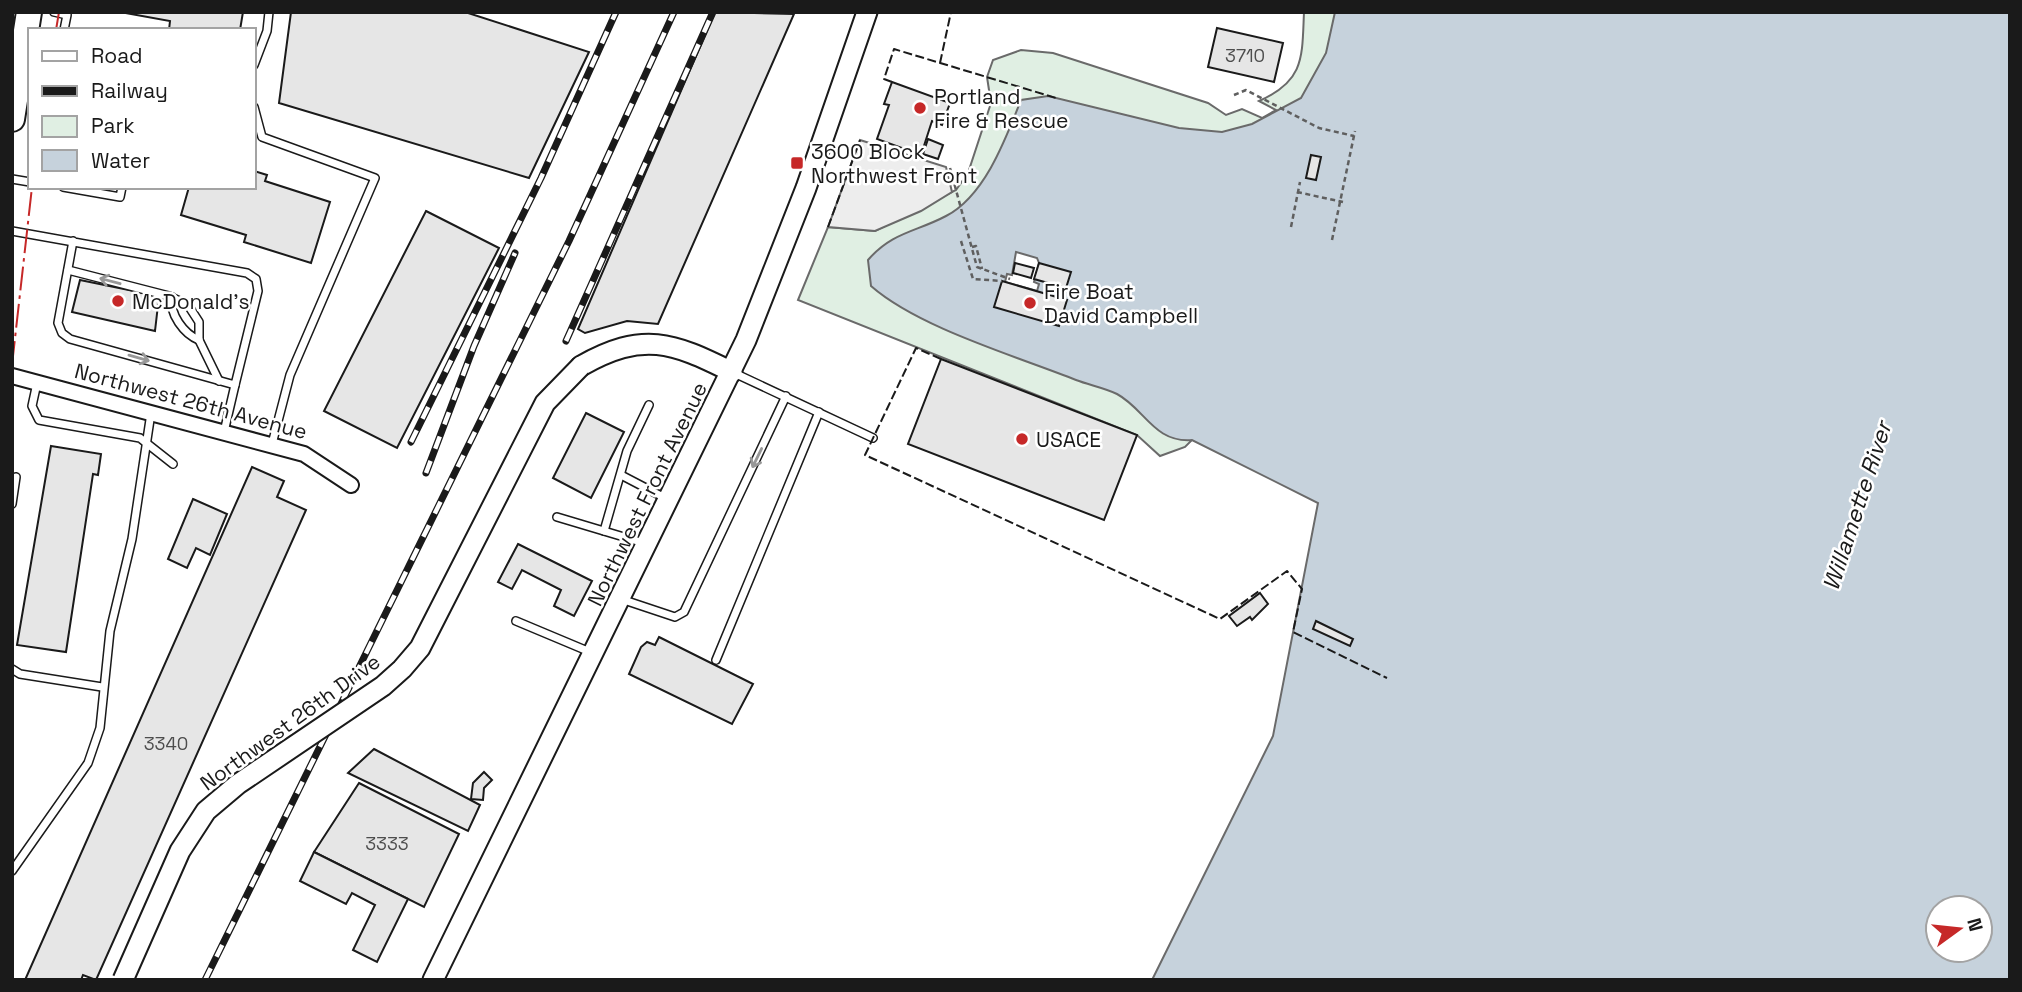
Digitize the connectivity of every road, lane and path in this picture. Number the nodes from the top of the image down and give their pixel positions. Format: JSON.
{"nodes":[{"id":1,"x":29,"y":12,"type":"edge"},
{"id":2,"x":54,"y":12,"type":"edge"},
{"id":3,"x":269,"y":12,"type":"edge"},
{"id":4,"x":867,"y":12,"type":"edge"},
{"id":5,"x":64,"y":28,"type":"edge"},
{"id":6,"x":256,"y":60,"type":"edge"},
{"id":7,"x":1234,"y":95,"type":"dead end"},
{"id":8,"x":13,"y":112,"type":"edge"},
{"id":9,"x":256,"y":114,"type":"edge"},
{"id":10,"x":950,"y":168,"type":"dead end"},
{"id":11,"x":1300,"y":182,"type":"dead end"},
{"id":12,"x":75,"y":189,"type":"edge"},
{"id":13,"x":122,"y":189,"type":"edge"},
{"id":14,"x":1297,"y":192,"type":"junction"},
{"id":15,"x":1343,"y":202,"type":"junction"},
{"id":16,"x":1291,"y":227,"type":"dead end"},
{"id":17,"x":12,"y":231,"type":"edge"},
{"id":18,"x":1332,"y":240,"type":"dead end"},
{"id":19,"x":73,"y":241,"type":"junction"},
{"id":20,"x":961,"y":242,"type":"dead end"},
{"id":21,"x":972,"y":247,"type":"junction"},
{"id":22,"x":982,"y":268,"type":"junction"},
{"id":23,"x":68,"y":270,"type":"junction"},
{"id":24,"x":1010,"y":279,"type":"dead end"},
{"id":25,"x":1002,"y":281,"type":"dead end"},
{"id":26,"x":172,"y":297,"type":"junction"},
{"id":27,"x":199,"y":341,"type":"junction"},
{"id":28,"x":732,"y":372,"type":"junction"},
{"id":29,"x":12,"y":376,"type":"edge"},
{"id":30,"x":219,"y":381,"type":"junction"},
{"id":31,"x":38,"y":383,"type":"junction"},
{"id":32,"x":235,"y":385,"type":"junction"},
{"id":33,"x":786,"y":396,"type":"junction"},
{"id":34,"x":649,"y":405,"type":"dead end"},
{"id":35,"x":151,"y":412,"type":"junction"},
{"id":36,"x":819,"y":412,"type":"junction"},
{"id":37,"x":224,"y":432,"type":"junction"},
{"id":38,"x":873,"y":438,"type":"dead end"},
{"id":39,"x":148,"y":442,"type":"junction"},
{"id":40,"x":272,"y":444,"type":"junction"},
{"id":41,"x":173,"y":464,"type":"dead end"},
{"id":42,"x":621,"y":475,"type":"junction"},
{"id":43,"x":16,"y":477,"type":"dead end"},
{"id":44,"x":351,"y":485,"type":"dead end"},
{"id":45,"x":669,"y":500,"type":"junction"},
{"id":46,"x":12,"y":504,"type":"edge"},
{"id":47,"x":557,"y":517,"type":"dead end"},
{"id":48,"x":604,"y":531,"type":"junction"},
{"id":49,"x":648,"y":544,"type":"junction"},
{"id":50,"x":621,"y":599,"type":"junction"},
{"id":51,"x":516,"y":621,"type":"dead end"},
{"id":52,"x":594,"y":654,"type":"junction"},
{"id":53,"x":716,"y":660,"type":"dead end"},
{"id":54,"x":12,"y":669,"type":"edge"},
{"id":55,"x":102,"y":687,"type":"junction"},
{"id":56,"x":12,"y":871,"type":"edge"},
{"id":57,"x":123,"y":980,"type":"edge"},
{"id":58,"x":433,"y":980,"type":"edge"}],
"edges":[{"from":1,"to":8,"type":"highway"},
{"from":2,"to":5,"type":"lane"},
{"from":3,"to":6,"type":"lane"},
{"from":4,"to":28,"type":"main road","name":"Northwest Front Avenue"},
{"from":7,"to":15,"type":"path"},
{"from":9,"to":40,"type":"lane"},
{"from":10,"to":21,"type":"path"},
{"from":11,"to":14,"type":"path"},
{"from":12,"to":13,"type":"lane"},
{"from":14,"to":15,"type":"path"},
{"from":14,"to":16,"type":"path"},
{"from":15,"to":18,"type":"path"},
{"from":17,"to":19,"type":"lane"},
{"from":19,"to":23,"type":"lane"},
{"from":19,"to":32,"type":"lane"},
{"from":20,"to":25,"type":"path"},
{"from":21,"to":22,"type":"path"},
{"from":21,"to":22,"type":"path"},
{"from":22,"to":24,"type":"path"},
{"from":26,"to":23,"type":"lane","one_way":true},
{"from":23,"to":30,"type":"lane","one_way":true},
{"from":26,"to":27,"type":"lane"},
{"from":26,"to":27,"type":"lane"},
{"from":27,"to":30,"type":"lane"},
{"from":28,"to":33,"type":"lane"},
{"from":28,"to":45,"type":"main road","name":"Northwest Front Avenue"},
{"from":28,"to":57,"type":"main road","name":"Northwest 26th Drive","bridge":true},
{"from":29,"to":31,"type":"street","name":"Northwest 26th Avenue"},
{"from":30,"to":32,"type":"lane"},
{"from":31,"to":35,"type":"street","name":"Northwest 26th Avenue"},
{"from":31,"to":39,"type":"lane"},
{"from":32,"to":37,"type":"lane"},
{"from":33,"to":36,"type":"lane"},
{"from":33,"to":50,"type":"lane","one_way":true},
{"from":34,"to":42,"type":"lane"},
{"from":35,"to":37,"type":"street","name":"Northwest 26th Avenue"},
{"from":35,"to":39,"type":"lane"},
{"from":36,"to":38,"type":"lane"},
{"from":36,"to":53,"type":"lane"},
{"from":37,"to":40,"type":"street","name":"Northwest 26th Avenue"},
{"from":39,"to":41,"type":"lane"},
{"from":39,"to":55,"type":"lane"},
{"from":40,"to":44,"type":"street","name":"Northwest 26th Avenue"},
{"from":42,"to":45,"type":"lane"},
{"from":42,"to":48,"type":"lane"},
{"from":43,"to":46,"type":"lane"},
{"from":45,"to":49,"type":"main road","name":"Northwest Front Avenue"},
{"from":47,"to":48,"type":"lane"},
{"from":48,"to":49,"type":"lane"},
{"from":49,"to":50,"type":"main road","name":"Northwest Front Avenue"},
{"from":50,"to":52,"type":"main road","name":"Northwest Front Avenue"},
{"from":51,"to":52,"type":"lane"},
{"from":52,"to":58,"type":"main road","name":"Northwest Front Avenue"},
{"from":54,"to":55,"type":"lane"},
{"from":55,"to":56,"type":"lane"}]}
